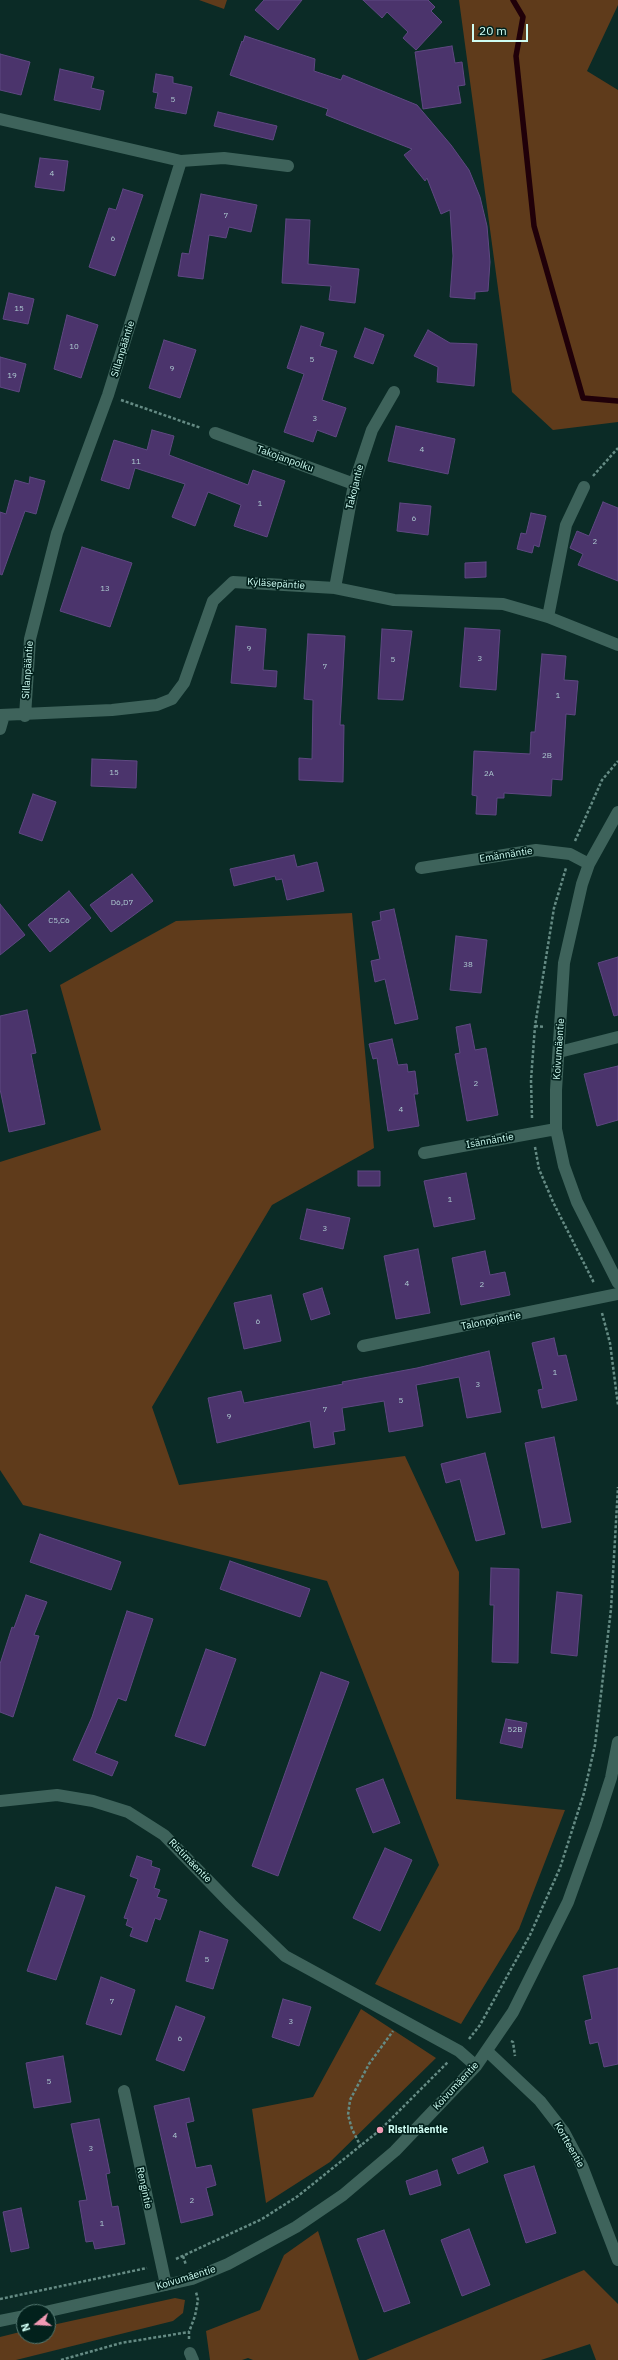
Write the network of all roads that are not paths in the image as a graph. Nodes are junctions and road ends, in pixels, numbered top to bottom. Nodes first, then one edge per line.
1 (0, 119) edge
2 (181, 162) junction
3 (288, 166) dead end
4 (394, 392) dead end
5 (215, 433) road end
6 (354, 484) junction
7 (584, 488) road end
8 (334, 588) junction
9 (548, 617) junction
10 (618, 645) edge
11 (2, 715) edge
12 (25, 716) junction
13 (0, 728) edge
14 (618, 812) edge
15 (590, 864) junction
16 (421, 868) dead end
17 (618, 1037) edge
18 (559, 1052) junction
19 (556, 1129) junction
20 (424, 1153) dead end
21 (618, 1284) edge
22 (618, 1294) edge
23 (363, 1346) dead end
24 (618, 1742) edge
25 (614, 1778) edge
26 (0, 1801) edge
27 (487, 2051) junction
28 (476, 2066) junction
29 (124, 2091) dead end
30 (618, 2260) edge
31 (166, 2285) junction
32 (56, 2310) edge
33 (16, 2318) edge
34 (0, 2321) edge

1 - 2 street
2 - 3 street
2 - 12 street, Sillanpääntie
4 - 6 street, Takojantie
5 - 6 street, Takojanpolku
6 - 8 street, Takojantie
7 - 9 street
8 - 9 street, Kyläsepäntie
8 - 12 street, Kyläsepäntie
9 - 10 street, Kyläsepäntie
11 - 12 street, Kyläsepäntie
11 - 13 street
14 - 15 street, Koivumäentie
15 - 16 street, Emännäntie
15 - 18 street, Koivumäentie
17 - 18 street
18 - 19 street, Koivumäentie
19 - 20 street, Isännäntie
19 - 21 street, Koivumäentie
22 - 23 street, Talonpojantie
24 - 25 street, Koivumäentie
25 - 27 street, Koivumäentie
26 - 28 street, Ristimäentie
27 - 28 street, Koivumäentie
27 - 30 street, Kortteentie
28 - 31 street, Koivumäentie
29 - 31 street, Rengintie
31 - 32 street, Koivumäentie
33 - 34 street

